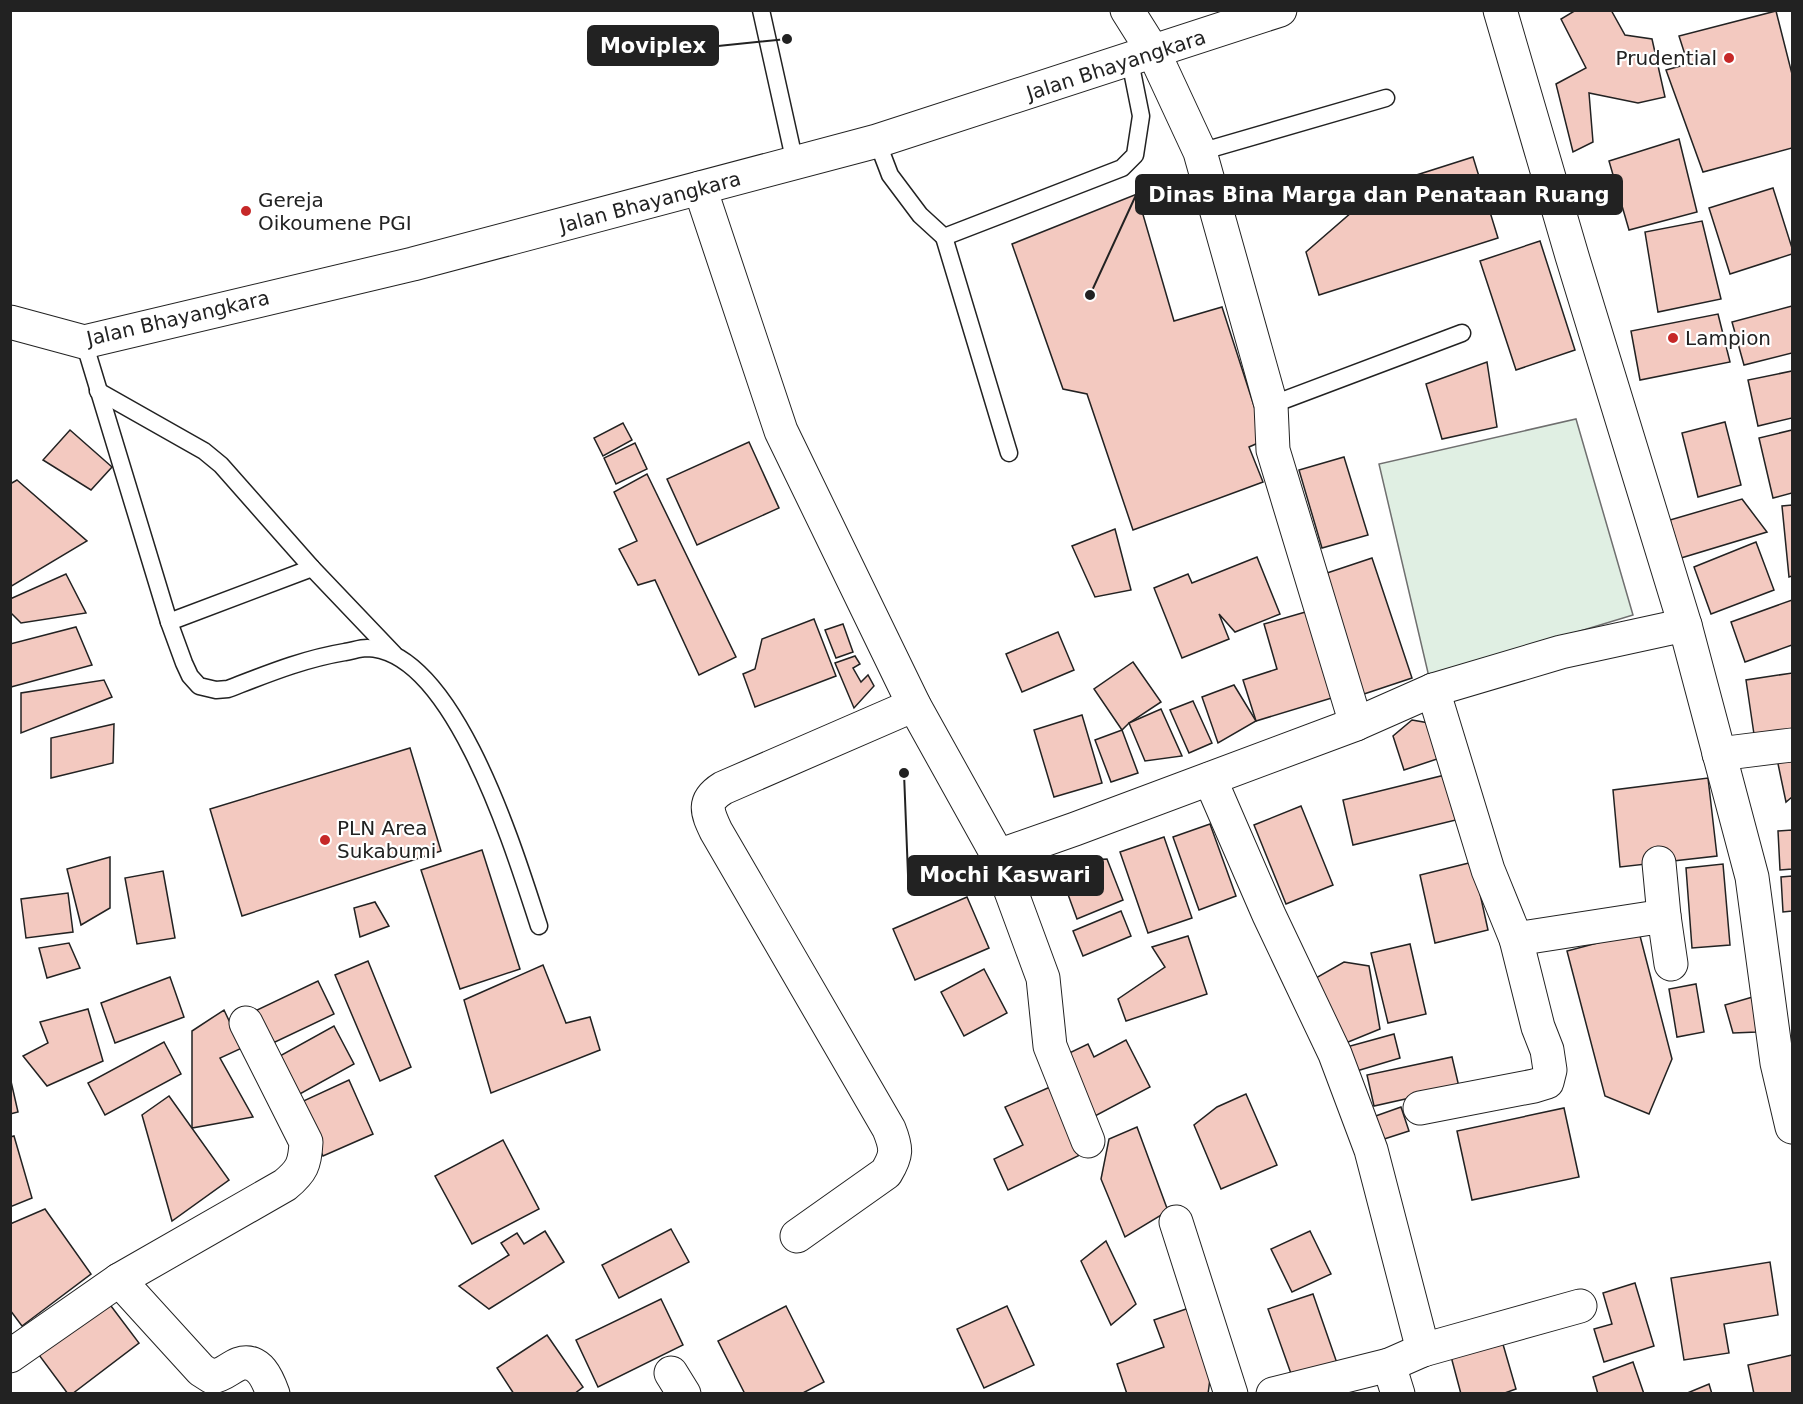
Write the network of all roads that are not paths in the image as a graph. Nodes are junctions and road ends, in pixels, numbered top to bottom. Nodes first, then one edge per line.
1 (761, 10) edge
2 (1127, 10) edge
3 (1281, 10) edge
4 (1500, 10) edge
5 (1142, 57) junction
6 (1386, 98) dead end
7 (877, 141) junction
8 (1200, 152) junction
9 (795, 163) junction
10 (700, 188) junction
11 (944, 237) junction
12 (10, 321) edge
13 (1462, 333) dead end
14 (84, 342) junction
15 (98, 391) junction
16 (1271, 405) junction
17 (1009, 453) dead end
18 (312, 568) junction
19 (169, 622) junction
20 (1685, 626) junction
21 (394, 654) junction
22 (1433, 690) junction
23 (914, 705) junction
24 (1356, 724) junction
25 (1792, 745) edge
26 (1719, 754) junction
27 (1210, 779) junction
28 (998, 856) junction
29 (1659, 863) dead end
30 (1664, 916) junction
31 (539, 926) dead end
32 (1516, 939) junction
33 (1671, 964) dead end
34 (246, 1023) dead end
35 (1420, 1108) dead end
36 (1792, 1126) edge
37 (1088, 1142) dead end
38 (1176, 1222) dead end
39 (797, 1236) dead end
40 (119, 1280) junction
41 (1580, 1305) dead end
42 (1424, 1350) junction
43 (10, 1356) edge
44 (1394, 1379) edge
45 (273, 1394) edge
46 (1231, 1394) edge
47 (1273, 1394) edge

1 - 9 lane
2 - 5 main road
3 - 5 main road, Jalan Bhayangkara
4 - 20 main road
5 - 7 main road, Jalan Bhayangkara
5 - 8 main road
5 - 11 lane
6 - 8 lane
7 - 9 main road, Jalan Bhayangkara
7 - 11 lane
8 - 16 main road
9 - 10 main road, Jalan Bhayangkara
10 - 14 main road, Jalan Bhayangkara
10 - 23 main road
11 - 17 lane
12 - 14 main road, Jalan Bhayangkara
13 - 16 lane
14 - 15 lane
15 - 18 lane
15 - 19 lane
16 - 24 main road
18 - 19 lane
18 - 21 lane
19 - 21 lane
20 - 22 main road
20 - 26 main road
21 - 31 lane
22 - 24 main road
22 - 32 main road
23 - 28 main road
23 - 39 main road
24 - 27 main road
25 - 26 main road
26 - 36 main road
27 - 28 main road
27 - 42 main road
28 - 37 main road
29 - 30 main road
30 - 32 main road
30 - 33 main road
32 - 35 main road
34 - 40 main road
38 - 46 main road
40 - 43 main road
40 - 45 main road
41 - 42 main road
42 - 44 main road
44 - 47 main road

